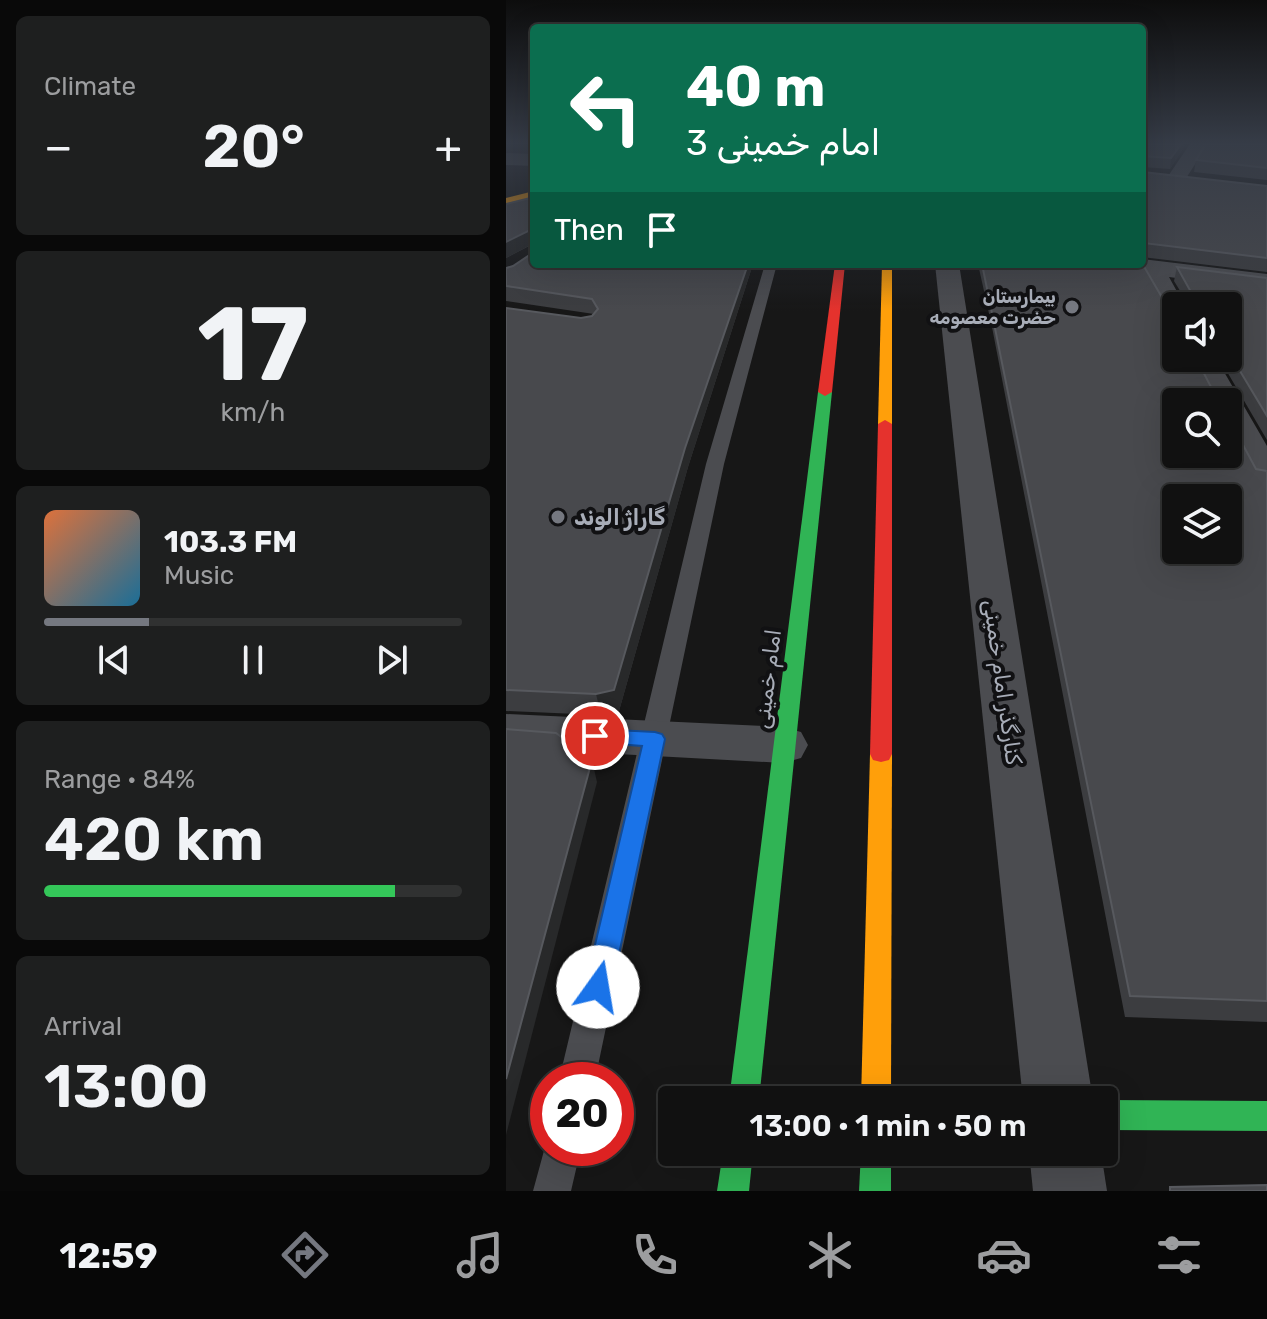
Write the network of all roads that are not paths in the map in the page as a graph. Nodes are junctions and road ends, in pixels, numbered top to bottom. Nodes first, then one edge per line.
1 (530, 202) edge
2 (506, 208) edge
3 (1146, 266) edge
4 (1151, 267) junction
5 (770, 268) edge
6 (840, 268) edge
7 (887, 268) edge
8 (948, 268) edge
9 (1267, 282) edge
10 (1165, 292) edge
11 (1242, 431) edge
12 (1267, 477) edge
13 (506, 731) edge
14 (655, 739) junction
15 (783, 745) junction
16 (581, 1062) edge
17 (746, 1086) edge
18 (876, 1086) edge
19 (1056, 1086) edge
20 (1118, 1115) edge
21 (1267, 1116) edge
22 (558, 1166) edge
23 (736, 1166) edge
24 (876, 1166) edge
25 (1067, 1166) edge
26 (552, 1191) edge
27 (733, 1191) edge
28 (875, 1191) edge
29 (1070, 1191) edge

1 - 2 main road
3 - 4 street
4 - 9 street
4 - 10 street
5 - 14 lane
6 - 15 main road, امام خمینی
7 - 18 main road
8 - 19 street, کنارگذر امام خمینی
11 - 12 street
13 - 14 street
14 - 15 street
14 - 16 lane
15 - 17 main road, امام خمینی
20 - 21 main road
22 - 26 lane
23 - 27 main road
24 - 28 main road
25 - 29 street

